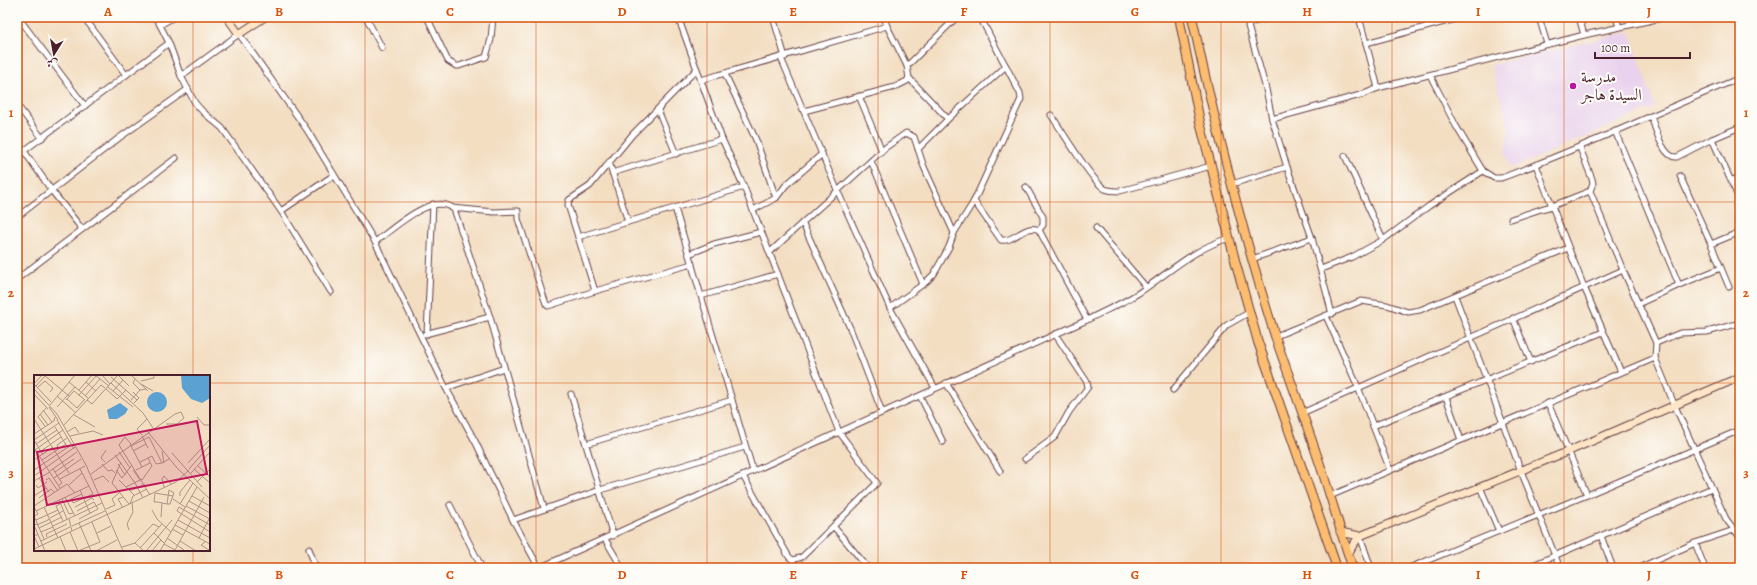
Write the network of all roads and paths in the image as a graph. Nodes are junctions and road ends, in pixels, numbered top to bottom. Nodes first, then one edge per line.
1 (18, 17) edge
2 (84, 17) edge
3 (95, 17) edge
4 (156, 17) edge
5 (174, 17) edge
6 (227, 17) edge
7 (264, 17) edge
8 (366, 17) edge
9 (427, 17) edge
10 (493, 17) edge
11 (695, 17) edge
12 (773, 17) edge
13 (884, 17) edge
14 (957, 17) edge
15 (980, 17) edge
16 (1179, 17) edge
17 (1192, 17) edge
18 (1274, 17) edge
19 (1360, 17) edge
20 (1463, 17) edge
21 (1538, 17) edge
22 (1579, 17) edge
23 (1616, 17) edge
24 (1666, 17) edge
25 (678, 19) edge
26 (88, 22) junction
27 (160, 24) junction
28 (886, 26) junction
29 (1619, 27) junction
30 (239, 34) junction
31 (1584, 35) junction
32 (169, 43) junction
33 (1366, 43) junction
34 (1547, 44) junction
35 (382, 48) dead end
36 (783, 58) junction
37 (907, 66) junction
38 (1006, 66) junction
39 (697, 69) junction
40 (724, 74) junction
41 (126, 75) junction
42 (1430, 75) junction
43 (181, 76) junction
44 (909, 78) junction
45 (1740, 78) edge
46 (701, 80) junction
47 (1378, 88) junction
48 (188, 89) junction
49 (859, 96) junction
50 (17, 105) edge
51 (85, 106) junction
52 (658, 110) junction
53 (804, 111) junction
54 (1050, 115) dead end
55 (1651, 116) junction
56 (948, 119) junction
57 (1272, 119) junction
58 (1740, 127) edge
59 (1615, 131) junction
60 (42, 138) junction
61 (722, 139) junction
62 (1712, 139) junction
63 (1580, 148) junction
64 (918, 149) junction
65 (24, 151) junction
66 (882, 151) junction
67 (676, 154) junction
68 (822, 154) junction
69 (17, 156) edge
70 (1345, 156) dead end
71 (176, 158) dead end
72 (871, 161) junction
73 (609, 162) junction
74 (1536, 165) junction
75 (1211, 166) junction
76 (1287, 167) junction
77 (1483, 171) junction
78 (612, 173) junction
79 (334, 175) junction
80 (1680, 176) dead end
81 (1740, 177) edge
82 (1732, 180) junction
83 (1232, 184) junction
84 (744, 187) junction
85 (1026, 187) dead end
86 (52, 191) junction
87 (1590, 191) junction
88 (838, 192) junction
89 (776, 198) junction
90 (974, 201) junction
91 (1740, 201) edge
92 (433, 204) junction
93 (1552, 206) junction
94 (452, 208) junction
95 (675, 208) junction
96 (753, 210) junction
97 (281, 211) junction
98 (17, 217) edge
99 (1511, 219) dead end
100 (628, 222) junction
101 (803, 224) junction
102 (1096, 228) dead end
103 (82, 229) junction
104 (1039, 230) junction
105 (761, 232) junction
106 (1740, 232) edge
107 (954, 233) junction
108 (578, 237) junction
109 (1229, 238) junction
110 (1312, 238) junction
111 (1383, 240) junction
112 (375, 242) junction
113 (1711, 244) junction
114 (1568, 248) junction
115 (770, 252) junction
116 (689, 254) junction
117 (1252, 259) junction
118 (692, 264) junction
119 (1721, 268) junction
120 (1321, 269) junction
121 (1623, 270) junction
122 (778, 274) junction
123 (17, 279) edge
124 (923, 284) junction
125 (1679, 285) junction
126 (1146, 287) junction
127 (1584, 287) junction
128 (1729, 287) dead end
129 (595, 291) junction
130 (331, 292) dead end
131 (701, 296) junction
132 (1455, 296) junction
133 (1638, 304) junction
134 (890, 308) junction
135 (1250, 312) junction
136 (1332, 314) junction
137 (1326, 316) junction
138 (490, 317) junction
139 (1513, 318) junction
140 (1087, 320) junction
141 (1740, 323) edge
142 (1603, 332) junction
143 (427, 334) junction
144 (1055, 334) junction
145 (419, 335) junction
146 (1276, 336) junction
147 (1471, 338) junction
148 (1656, 343) junction
149 (1655, 358) junction
150 (1531, 362) junction
151 (504, 368) junction
152 (1621, 372) junction
153 (1740, 377) edge
154 (1487, 380) junction
155 (946, 383) junction
156 (1358, 387) junction
157 (446, 388) junction
158 (935, 388) junction
159 (1173, 390) dead end
160 (572, 394) dead end
161 (920, 396) junction
162 (1446, 397) junction
163 (732, 400) junction
164 (1548, 403) junction
165 (1674, 404) junction
166 (882, 412) junction
167 (1302, 413) junction
168 (1503, 422) junction
169 (1373, 426) junction
170 (1740, 430) edge
171 (839, 432) junction
172 (1462, 440) junction
173 (943, 442) dead end
174 (586, 444) junction
175 (745, 447) junction
176 (1694, 449) junction
177 (1568, 451) junction
178 (1025, 459) dead end
179 (1390, 470) junction
180 (753, 471) junction
181 (1000, 471) dead end
182 (1521, 471) junction
183 (743, 476) junction
184 (1480, 487) junction
185 (1712, 488) junction
186 (600, 490) junction
187 (1587, 495) junction
188 (1330, 496) junction
189 (450, 505) dead end
190 (544, 508) junction
191 (1538, 515) junction
192 (513, 520) junction
193 (834, 527) junction
194 (1740, 528) edge
195 (1734, 530) junction
196 (1499, 531) junction
197 (1340, 532) junction
198 (613, 536) junction
199 (1360, 536) junction
200 (1600, 536) junction
201 (1740, 537) edge
202 (605, 539) junction
203 (1695, 543) junction
204 (309, 549) dead end
205 (1348, 554) junction
206 (1555, 556) junction
207 (1415, 567) edge
208 (316, 568) edge
209 (482, 568) edge
210 (539, 568) edge
211 (622, 568) edge
212 (868, 568) edge
213 (1337, 568) edge
214 (1353, 568) edge
215 (1371, 568) edge
216 (1408, 568) edge
217 (1526, 568) edge
218 (1560, 568) edge
219 (1613, 568) edge
220 (1639, 568) edge
221 (1705, 568) edge

1 - 51 street
2 - 26 street
3 - 26 street
4 - 27 street
5 - 27 street
6 - 30 street
7 - 30 street
8 - 35 street
9 - 10 street
11 - 25 street
12 - 36 street
13 - 28 street
14 - 37 street
15 - 38 street
16 - 75 main road
17 - 83 main road
18 - 57 street
19 - 33 street
20 - 33 street
21 - 34 street
22 - 31 street
23 - 29 street
24 - 29 street
25 - 39 street
26 - 41 street
27 - 32 street
28 - 36 street
28 - 37 street
29 - 31 street
30 - 43 street
30 - 79 street
31 - 34 street
32 - 41 street
32 - 43 street
33 - 47 street
34 - 42 street
36 - 40 street
36 - 53 street
37 - 44 street
38 - 56 street
38 - 90 street
39 - 46 street
39 - 52 street
40 - 46 street
40 - 89 street
41 - 51 street
42 - 47 street
42 - 77 street
43 - 48 street
44 - 49 street
44 - 56 street
45 - 55 street
46 - 61 street
47 - 57 street
48 - 86 street
48 - 97 street
49 - 53 street
49 - 66 street
50 - 60 street
51 - 60 street
52 - 67 street
52 - 73 street
53 - 68 street
54 - 75 street
55 - 59 street
55 - 62 street
56 - 64 street
57 - 76 street
58 - 62 street
59 - 63 street
59 - 125 street
60 - 65 street
61 - 67 street
61 - 84 street
62 - 82 street
63 - 74 street
63 - 87 street
64 - 66 street
64 - 107 street
65 - 69 street
65 - 86 street
66 - 72 street
67 - 78 street
68 - 88 street
68 - 89 street
70 - 111 street
71 - 103 street
72 - 88 street
72 - 124 street
73 - 78 street
73 - 108 street
74 - 77 street
74 - 93 street
75 - 109 main road
76 - 83 street
76 - 110 street
77 - 111 street
78 - 100 street
79 - 97 street
79 - 112 street
80 - 113 street
81 - 82 street
82 - 91 street
83 - 117 main road
84 - 95 street
84 - 96 street
85 - 104 street
86 - 98 street
86 - 103 street
87 - 93 street
87 - 121 street
88 - 101 street
88 - 134 street
89 - 96 street
90 - 104 street
90 - 107 street
92 - 94 street
92 - 112 street
92 - 143 street
93 - 99 street
93 - 114 street
94 - 129 street
94 - 138 street
95 - 100 street
95 - 116 street
96 - 105 street
97 - 130 street
100 - 108 street
101 - 115 street
101 - 166 street
102 - 126 street
103 - 123 street
104 - 140 street
105 - 115 street
105 - 116 street
106 - 113 street
107 - 124 street
108 - 129 street
109 - 126 street
109 - 135 main road
110 - 117 street
110 - 120 street
111 - 120 street
112 - 145 street
113 - 119 street
114 - 127 street
114 - 132 street
115 - 122 street
116 - 118 street
117 - 146 main road
118 - 129 street
118 - 131 street
119 - 125 street
119 - 128 street
120 - 136 street
121 - 127 street
121 - 133 street
122 - 131 street
122 - 171 street
124 - 134 street
125 - 133 street
126 - 140 street
127 - 139 street
127 - 142 street
131 - 163 street
132 - 136 street
132 - 147 street
133 - 148 street
134 - 158 street
135 - 159 street
135 - 213 main road
136 - 137 street
137 - 146 street
137 - 156 street
138 - 143 street
138 - 151 street
139 - 147 street
139 - 150 street
140 - 144 street
141 - 148 street
142 - 150 street
142 - 152 street
143 - 145 street
144 - 155 street
144 - 178 street
145 - 157 street
146 - 167 main road
147 - 154 street
147 - 156 street
148 - 149 street
149 - 152 street
149 - 165 street
150 - 154 street
151 - 157 street
151 - 190 street
152 - 164 street
153 - 165 street
154 - 162 street
154 - 168 street
155 - 158 street
155 - 181 street
156 - 167 street
156 - 169 street
157 - 192 street
158 - 161 street
160 - 174 street
161 - 166 street
161 - 173 street
162 - 169 street
162 - 172 street
163 - 174 street
163 - 175 street
164 - 168 street
164 - 177 street
165 - 176 street
165 - 177 street
166 - 171 street
167 - 188 main road
168 - 172 street
168 - 182 street
169 - 179 street
170 - 176 street
171 - 180 street
171 - 193 street
172 - 179 street
174 - 186 street
175 - 180 street
175 - 186 street
176 - 185 street
176 - 187 street
177 - 182 street
177 - 187 street
179 - 188 street
180 - 183 street
182 - 184 street
182 - 191 street
183 - 193 street
183 - 198 street
184 - 196 street
184 - 199 street
185 - 195 street
185 - 200 street
186 - 190 street
186 - 198 street
187 - 191 street
188 - 197 main road
189 - 209 street
190 - 192 street
191 - 196 street
191 - 206 street
192 - 210 street
193 - 212 street
194 - 195 street
195 - 201 street
195 - 203 street
196 - 207 street
197 - 199 street
197 - 205 main road
198 - 202 street
199 - 205 street
199 - 215 street
200 - 206 street
200 - 219 street
202 - 210 street
202 - 211 street
203 - 220 street
203 - 221 street
204 - 208 street
205 - 214 main road
206 - 217 street
206 - 218 street
207 - 216 street

